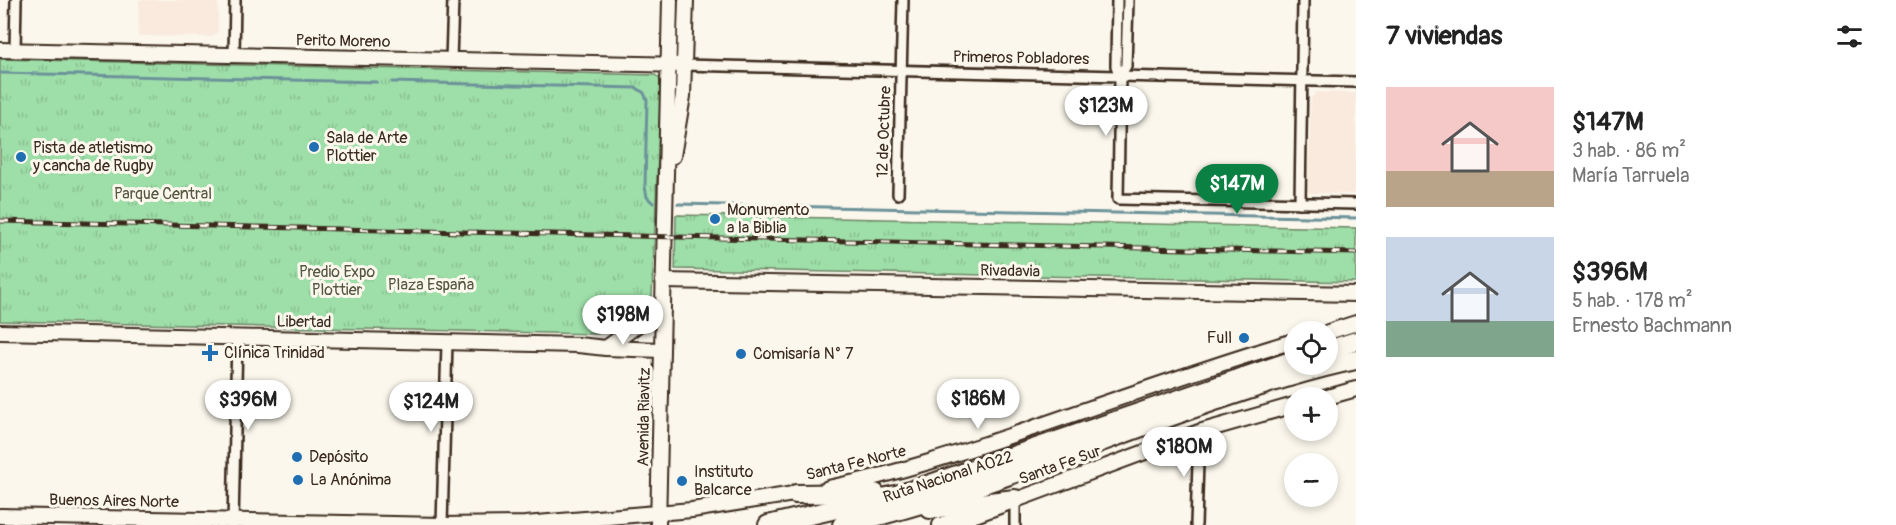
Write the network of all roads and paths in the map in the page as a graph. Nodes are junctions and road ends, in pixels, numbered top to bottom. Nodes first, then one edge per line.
1 (16, 0) edge
2 (235, 0) edge
3 (453, 0) edge
4 (670, 0) edge
5 (686, 0) edge
6 (903, 0) edge
7 (1117, 0) edge
8 (1128, 0) edge
9 (1303, 0) edge
10 (0, 50) edge
11 (15, 50) junction
12 (234, 55) junction
13 (451, 60) junction
14 (669, 65) junction
15 (684, 65) junction
16 (901, 71) junction
17 (1120, 76) junction
18 (1301, 81) junction
19 (1356, 82) edge
20 (898, 194) dead end
21 (664, 202) junction
22 (1300, 203) junction
23 (1356, 204) edge
24 (663, 281) junction
25 (1356, 294) edge
26 (662, 307) junction
27 (1356, 323) edge
28 (635, 326) junction
29 (1338, 329) edge
30 (0, 332) edge
31 (237, 337) junction
32 (1356, 341) edge
33 (447, 342) junction
34 (1284, 344) edge
35 (1338, 347) edge
36 (606, 348) junction
37 (656, 350) junction
38 (1356, 360) edge
39 (1284, 363) edge
40 (1356, 389) edge
41 (1338, 394) edge
42 (1284, 408) edge
43 (1199, 432) junction
44 (904, 493) junction
45 (796, 494) junction
46 (1016, 499) junction
47 (886, 514) junction
48 (0, 516) edge
49 (659, 519) edge
50 (233, 523) edge
51 (442, 525) edge
52 (768, 525) edge
53 (842, 525) edge
54 (940, 525) edge
55 (1015, 525) edge
56 (1196, 525) edge

1 - 11 street
2 - 12 street
3 - 13 street
4 - 14 main road, Avenida Riavitz
5 - 15 main road, Avenida Riavitz
6 - 16 street, 12 de Octubre
7 - 17 street
8 - 17 street
9 - 18 street
10 - 11 main road, Perito Moreno
11 - 12 main road, Perito Moreno
12 - 13 main road, Perito Moreno
13 - 14 main road, Perito Moreno
14 - 15 main road, Perito Moreno
14 - 21 main road, Avenida Riavitz
15 - 16 street, Primeros Pobladores
15 - 21 main road, Avenida Riavitz
16 - 17 street, Primeros Pobladores
16 - 20 street, 12 de Octubre
17 - 18 street, Primeros Pobladores
17 - 22 street
18 - 19 street, Primeros Pobladores
18 - 22 street
21 - 24 main road, Avenida Riavitz
22 - 23 street
24 - 25 main road, Rivadavia
24 - 26 main road, Avenida Riavitz
26 - 28 main road
26 - 37 main road, Avenida Riavitz
27 - 29 main road
28 - 36 main road
28 - 37 main road
30 - 31 main road, Libertad
31 - 33 main road, Libertad
31 - 50 street
32 - 35 highway
33 - 36 main road, Libertad
33 - 51 street
34 - 45 main road, Santa Fe Norte
36 - 37 main road, Libertad
37 - 49 main road, Avenida Riavitz
38 - 47 highway, Ruta Nacional A022
39 - 44 highway, Ruta Nacional A022
40 - 41 main road
42 - 43 main road, Santa Fe Sur
43 - 46 main road, Santa Fe Sur
43 - 56 street
44 - 45 highway
44 - 52 highway, Ruta Nacional A022
45 - 49 main road, Santa Fe Norte
46 - 47 highway
46 - 54 main road, Santa Fe Sur
46 - 55 street
47 - 53 highway, Ruta Nacional A022
48 - 50 main road, Buenos Aires Norte
49 - 51 main road, Buenos Aires Norte
50 - 51 main road, Buenos Aires Norte

